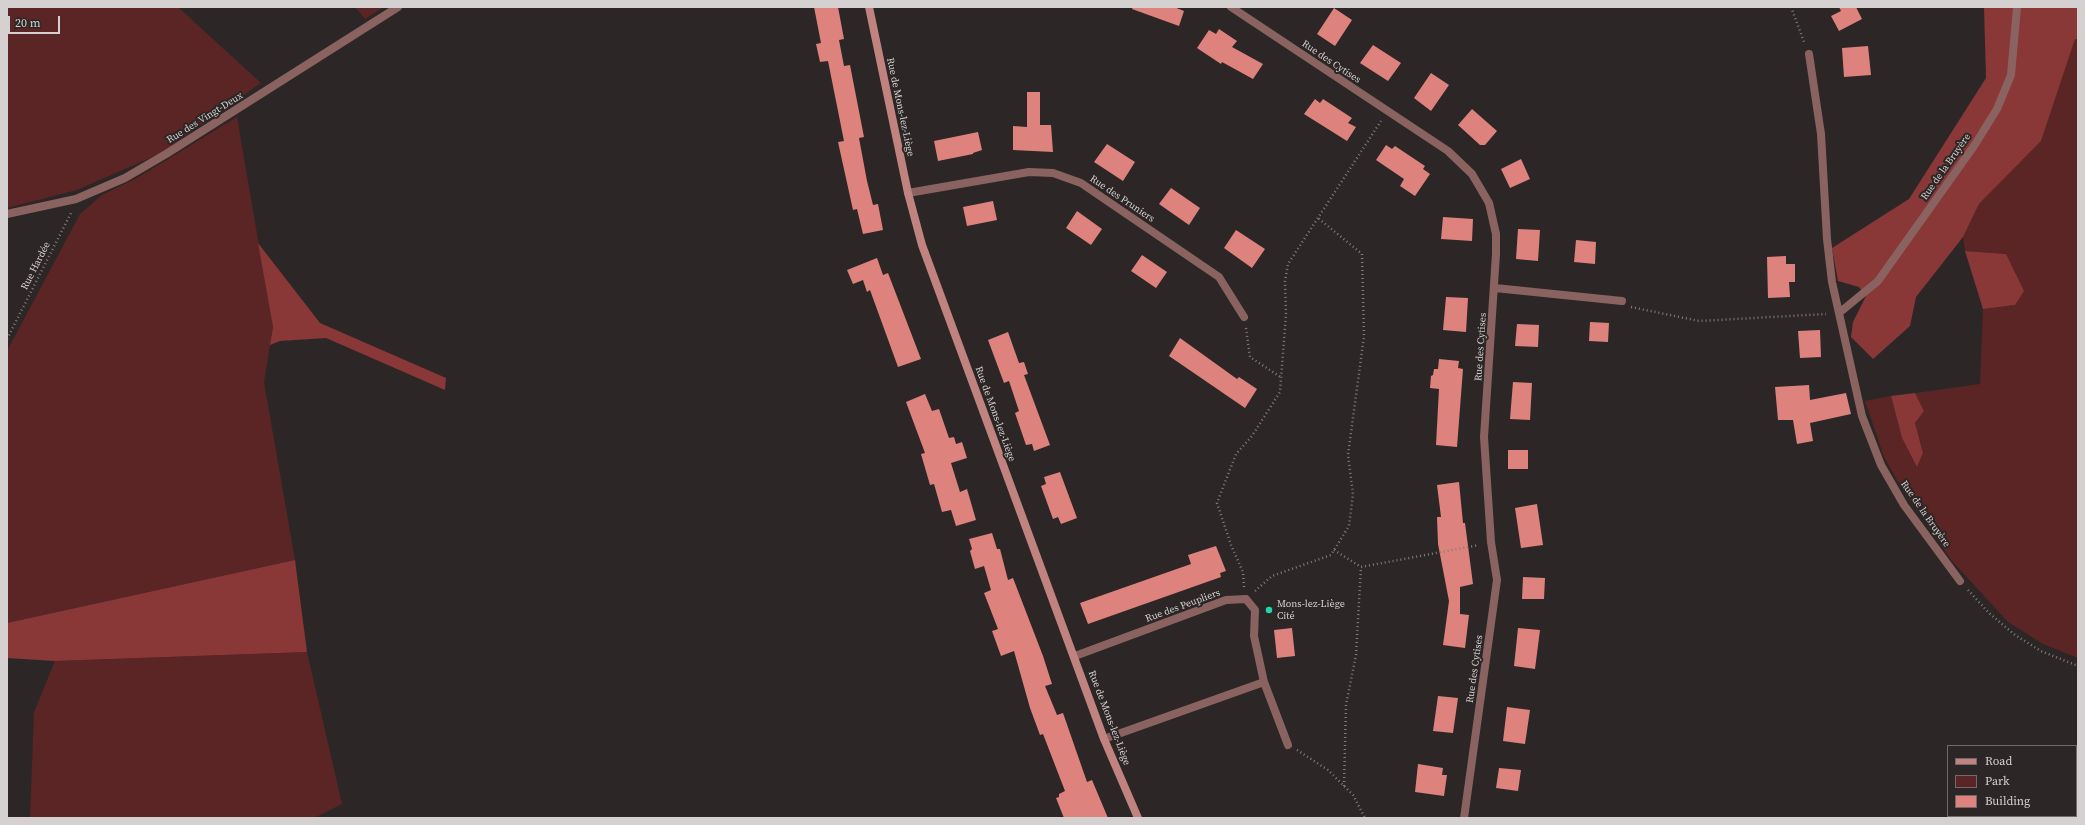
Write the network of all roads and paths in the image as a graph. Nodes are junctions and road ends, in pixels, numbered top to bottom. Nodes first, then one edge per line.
1 (398, 7) edge
2 (869, 7) edge
3 (1231, 7) edge
4 (1791, 7) edge
5 (2018, 7) edge
6 (1809, 54) joint
7 (1387, 111) junction
8 (908, 194) junction
9 (76, 199) junction
10 (7, 214) edge
11 (1318, 218) junction
12 (1495, 288) junction
13 (1622, 301) joint
14 (1839, 313) junction
15 (1244, 317) joint
16 (7, 339) edge
17 (1282, 378) junction
18 (1491, 542) junction
19 (1334, 550) junction
20 (1361, 567) junction
21 (1960, 581) joint
22 (1246, 599) junction
23 (1075, 656) junction
24 (2078, 666) edge
25 (1264, 682) junction
26 (1104, 739) junction
27 (1288, 744) joint
28 (1344, 786) junction
29 (1138, 818) edge
30 (1365, 818) edge
31 (1464, 818) edge

1 - 9 street, Rue des Vingt-Deux
2 - 8 street, Rue de Mons-lez-Liège
3 - 7 street, Rue des Cytises
4 - 6 path
5 - 14 street, Rue de la Bruyère
6 - 14 street, Rue de la Bruyère
7 - 11 path
7 - 12 street, Rue des Cytises
8 - 15 street, Rue des Pruniers
8 - 23 street, Rue de Mons-lez-Liège
9 - 10 street, Rue des Vingt-Deux
9 - 16 path, Rue Hardée
11 - 17 path
11 - 19 path
12 - 13 street
12 - 18 street, Rue des Cytises
13 - 14 path
14 - 21 street, Rue de la Bruyère
15 - 17 path
17 - 22 path
18 - 20 path
18 - 31 street, Rue des Cytises
19 - 20 path
19 - 22 path
20 - 28 path
21 - 24 path
22 - 23 street, Rue des Peupliers
22 - 25 street
23 - 26 street, Rue de Mons-lez-Liège
25 - 26 street
25 - 27 street
26 - 29 street, Rue de Mons-lez-Liège
27 - 28 path
28 - 30 path

